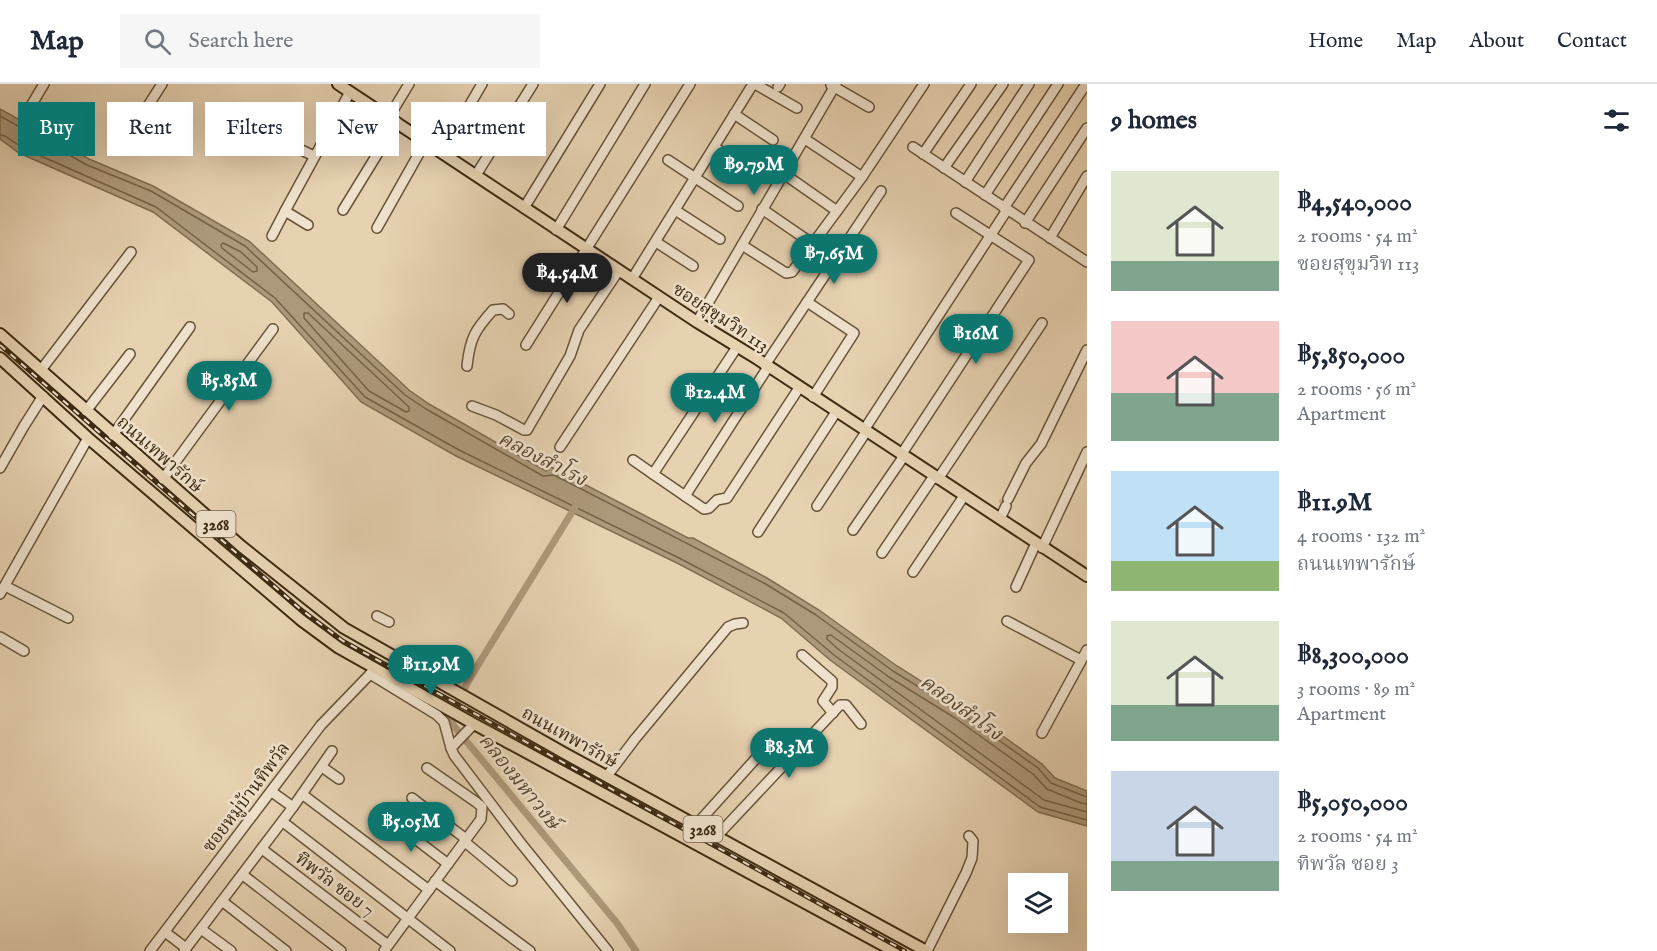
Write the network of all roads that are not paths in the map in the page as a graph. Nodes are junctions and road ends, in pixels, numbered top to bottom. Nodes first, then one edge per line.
1 (44, 84) edge
2 (162, 84) edge
3 (338, 84) edge
4 (409, 84) edge
5 (482, 84) edge
6 (533, 84) edge
7 (600, 84) edge
8 (645, 84) edge
9 (690, 84) edge
10 (754, 84) edge
11 (924, 84) edge
12 (971, 84) edge
13 (1003, 84) edge
14 (1029, 84) edge
15 (1058, 84) edge
16 (1086, 84) edge
17 (833, 85) edge
18 (350, 92) junction
19 (33, 102) edge
20 (150, 102) edge
21 (365, 102) edge
22 (471, 102) edge
23 (399, 106) edge
24 (868, 107) dead end
25 (797, 108) dead end
26 (734, 114) junction
27 (1087, 128) edge
28 (805, 139) junction
29 (773, 140) dead end
30 (714, 147) junction
31 (913, 147) dead end
32 (304, 151) edge
33 (923, 154) junction
34 (314, 156) junction
35 (373, 156) edge
36 (418, 156) edge
37 (448, 156) edge
38 (668, 160) dead end
39 (944, 168) junction
40 (784, 174) junction
41 (476, 175) junction
42 (759, 175) dead end
43 (1087, 176) edge
44 (862, 177) junction
45 (694, 179) junction
46 (965, 182) junction
47 (881, 191) dead end
48 (985, 195) junction
49 (738, 206) dead end
50 (524, 208) junction
51 (762, 209) junction
52 (1006, 209) junction
53 (343, 210) dead end
54 (675, 210) junction
55 (285, 211) junction
56 (837, 212) junction
57 (956, 213) dead end
58 (1026, 223) junction
59 (308, 225) dead end
60 (377, 228) dead end
61 (556, 230) junction
62 (272, 236) dead end
63 (991, 236) junction
64 (1050, 238) junction
65 (720, 239) dead end
66 (656, 242) junction
67 (813, 244) junction
68 (742, 245) junction
69 (586, 248) junction
70 (131, 252) dead end
71 (1087, 262) edge
72 (693, 266) dead end
73 (619, 270) junction
74 (632, 279) junction
75 (659, 297) junction
76 (807, 302) junction
77 (509, 314) dead end
78 (697, 322) junction
79 (1042, 323) dead end
80 (190, 327) dead end
81 (273, 329) dead end
82 (2, 339) edge
83 (526, 345) dead end
84 (737, 347) junction
85 (1087, 350) edge
86 (130, 354) dead end
87 (0, 358) edge
88 (467, 366) dead end
89 (767, 366) junction
90 (41, 370) junction
91 (799, 388) junction
92 (43, 396) junction
93 (813, 397) junction
94 (472, 406) dead end
95 (86, 411) junction
96 (836, 412) junction
97 (865, 431) junction
98 (113, 435) junction
99 (88, 438) junction
100 (560, 447) dead end
101 (1087, 452) edge
102 (903, 456) junction
103 (633, 460) dead end
104 (0, 468) edge
105 (653, 474) junction
106 (936, 478) junction
107 (163, 479) junction
108 (685, 496) junction
109 (964, 496) junction
110 (817, 506) dead end
111 (998, 518) junction
112 (853, 531) dead end
113 (758, 532) dead end
114 (1039, 546) junction
115 (882, 553) dead end
116 (913, 572) dead end
117 (1087, 576) edge
118 (1016, 587) dead end
119 (2, 590) edge
120 (377, 616) dead end
121 (68, 618) dead end
122 (1007, 621) dead end
123 (389, 622) dead end
124 (743, 623) dead end
125 (0, 637) edge
126 (1087, 650) edge
127 (24, 651) dead end
128 (802, 656) dead end
129 (1081, 660) junction
130 (372, 671) junction
131 (833, 713) junction
132 (861, 724) dead end
133 (471, 726) junction
134 (1042, 733) dead end
135 (769, 744) dead end
136 (451, 748) junction
137 (332, 751) dead end
138 (322, 767) junction
139 (428, 768) dead end
140 (607, 776) junction
141 (339, 779) dead end
142 (272, 792) junction
143 (302, 794) junction
144 (412, 798) dead end
145 (293, 807) junction
146 (392, 821) dead end
147 (283, 822) junction
148 (696, 825) junction
149 (717, 836) junction
150 (969, 836) dead end
151 (465, 840) junction
152 (262, 849) junction
153 (448, 864) junction
154 (243, 874) junction
155 (435, 881) junction
156 (512, 881) dead end
157 (807, 885) junction
158 (429, 890) junction
159 (799, 899) junction
160 (222, 901) junction
161 (408, 918) junction
162 (201, 929) junction
163 (165, 932) junction
164 (386, 948) edge
165 (185, 950) edge
166 (150, 951) edge
167 (231, 951) edge
168 (286, 951) edge
169 (341, 951) edge
170 (450, 951) edge
171 (530, 951) edge
172 (608, 951) edge
173 (894, 951) edge
174 (926, 951) edge

1 - 19 street
2 - 20 street
3 - 18 main road, ซอยสุขุมวิท 113
4 - 23 street
5 - 22 street
6 - 41 street
7 - 50 street
8 - 61 street
9 - 69 street
10 - 25 street
10 - 26 street
11 - 44 street
12 - 33 street
13 - 39 street
14 - 46 street
15 - 48 street
16 - 52 street
17 - 24 street
17 - 28 street
18 - 21 main road, ซอยสุขุมวิท 113
18 - 34 street
26 - 29 street
26 - 30 street
27 - 58 street
28 - 40 street
28 - 44 street
30 - 42 street
30 - 45 street
31 - 33 street
32 - 34 street
33 - 39 street
34 - 55 street
35 - 53 street
36 - 60 street
37 - 41 main road, ซอยสุขุมวิท 113
38 - 45 street
39 - 46 street
40 - 51 street
40 - 56 street
41 - 50 main road, ซอยสุขุมวิท 113
43 - 64 street
44 - 56 street
45 - 49 street
45 - 54 street
46 - 48 street
47 - 76 street
48 - 52 street
50 - 61 main road, ซอยสุขุมวิท 113
51 - 67 street
51 - 68 street
52 - 58 street
52 - 63 street
54 - 65 street
54 - 66 street
55 - 59 street
55 - 62 street
56 - 67 street
57 - 63 street
58 - 64 street
61 - 69 main road, ซอยสุขุมวิท 113
63 - 97 street
63 - 102 street
64 - 71 street
66 - 72 street
66 - 74 street
67 - 68 street
68 - 78 street
69 - 73 main road, ซอยสุขุมวิท 113
69 - 83 street
70 - 90 street
73 - 74 main road, ซอยสุขุมวิท 113
73 - 94 street
74 - 75 main road, ซอยสุขุมวิท 113
75 - 78 main road, ซอยสุขุมวิท 113
75 - 100 street
76 - 89 street
76 - 93 street
77 - 88 street
78 - 84 main road, ซอยสุขุมวิท 113
79 - 106 street
80 - 98 street
81 - 107 street
82 - 90 main road, ถนนเทพารักษ์ / 3268
84 - 89 main road, ซอยสุขุมวิท 113
84 - 105 street
85 - 111 street
86 - 95 street
87 - 92 main road, ถนนเทพารักษ์ / 3268
89 - 91 main road, ซอยสุขุมวิท 113
89 - 108 street
90 - 95 main road, ถนนเทพารักษ์ / 3268
91 - 93 main road, ซอยสุขุมวิท 113
91 - 108 street
92 - 99 main road, ถนนเทพารักษ์ / 3268
92 - 104 street
93 - 96 main road, ซอยสุขุมวิท 113
95 - 98 main road, ถนนเทพารักษ์ / 3268
96 - 97 main road, ซอยสุขุมวิท 113
96 - 113 street
97 - 102 main road, ซอยสุขุมวิท 113
97 - 110 street
98 - 107 main road, ถนนเทพารักษ์ / 3268
99 - 119 street
99 - 130 main road, ถนนเทพารักษ์ / 3268
101 - 114 street
102 - 106 main road, ซอยสุขุมวิท 113
102 - 112 street
103 - 105 street
105 - 108 street
106 - 109 main road, ซอยสุขุมวิท 113
106 - 115 street
107 - 140 main road, ถนนเทพารักษ์ / 3268
109 - 111 main road, ซอยสุขุมวิท 113
109 - 116 street
111 - 114 main road, ซอยสุขุมวิท 113
114 - 117 main road, ซอยสุขุมวิท 113
114 - 118 street
119 - 121 street
120 - 123 street
122 - 129 street
124 - 140 street
125 - 127 street
126 - 129 street
128 - 131 street
129 - 134 street
130 - 133 main road, ถนนเทพารักษ์ / 3268
130 - 136 street
130 - 142 street, ซอยหมู่บ้านทิพวัล
131 - 132 street
131 - 149 street
133 - 136 street
133 - 159 main road, ถนนเทพารักษ์ / 3268
135 - 148 street
136 - 172 street
137 - 138 street
138 - 141 street
138 - 143 street
139 - 151 street
140 - 148 main road, ถนนเทพารักษ์ / 3268
142 - 145 street
142 - 163 street, ซอยหมู่บ้านทิพวัล
143 - 145 street
143 - 158 street
144 - 151 street
145 - 147 street
146 - 153 street
147 - 152 street
147 - 161 street
148 - 149 main road, ถนนเทพารักษ์ / 3268
149 - 157 main road, ถนนเทพารักษ์ / 3268
150 - 174 street
151 - 153 street
151 - 156 street
152 - 154 street
152 - 164 street, ทิพวัล ซอย 7
153 - 155 street
154 - 160 street
154 - 169 street
155 - 158 street
155 - 171 street
157 - 159 main road
157 - 174 main road, ถนนเทพารักษ์ / 3268
158 - 161 street
159 - 173 main road, ถนนเทพารักษ์ / 3268
160 - 162 street
160 - 168 street
161 - 164 street
161 - 170 street
162 - 165 street
162 - 167 street
163 - 165 street
163 - 166 street, ซอยหมู่บ้านทิพวัล

